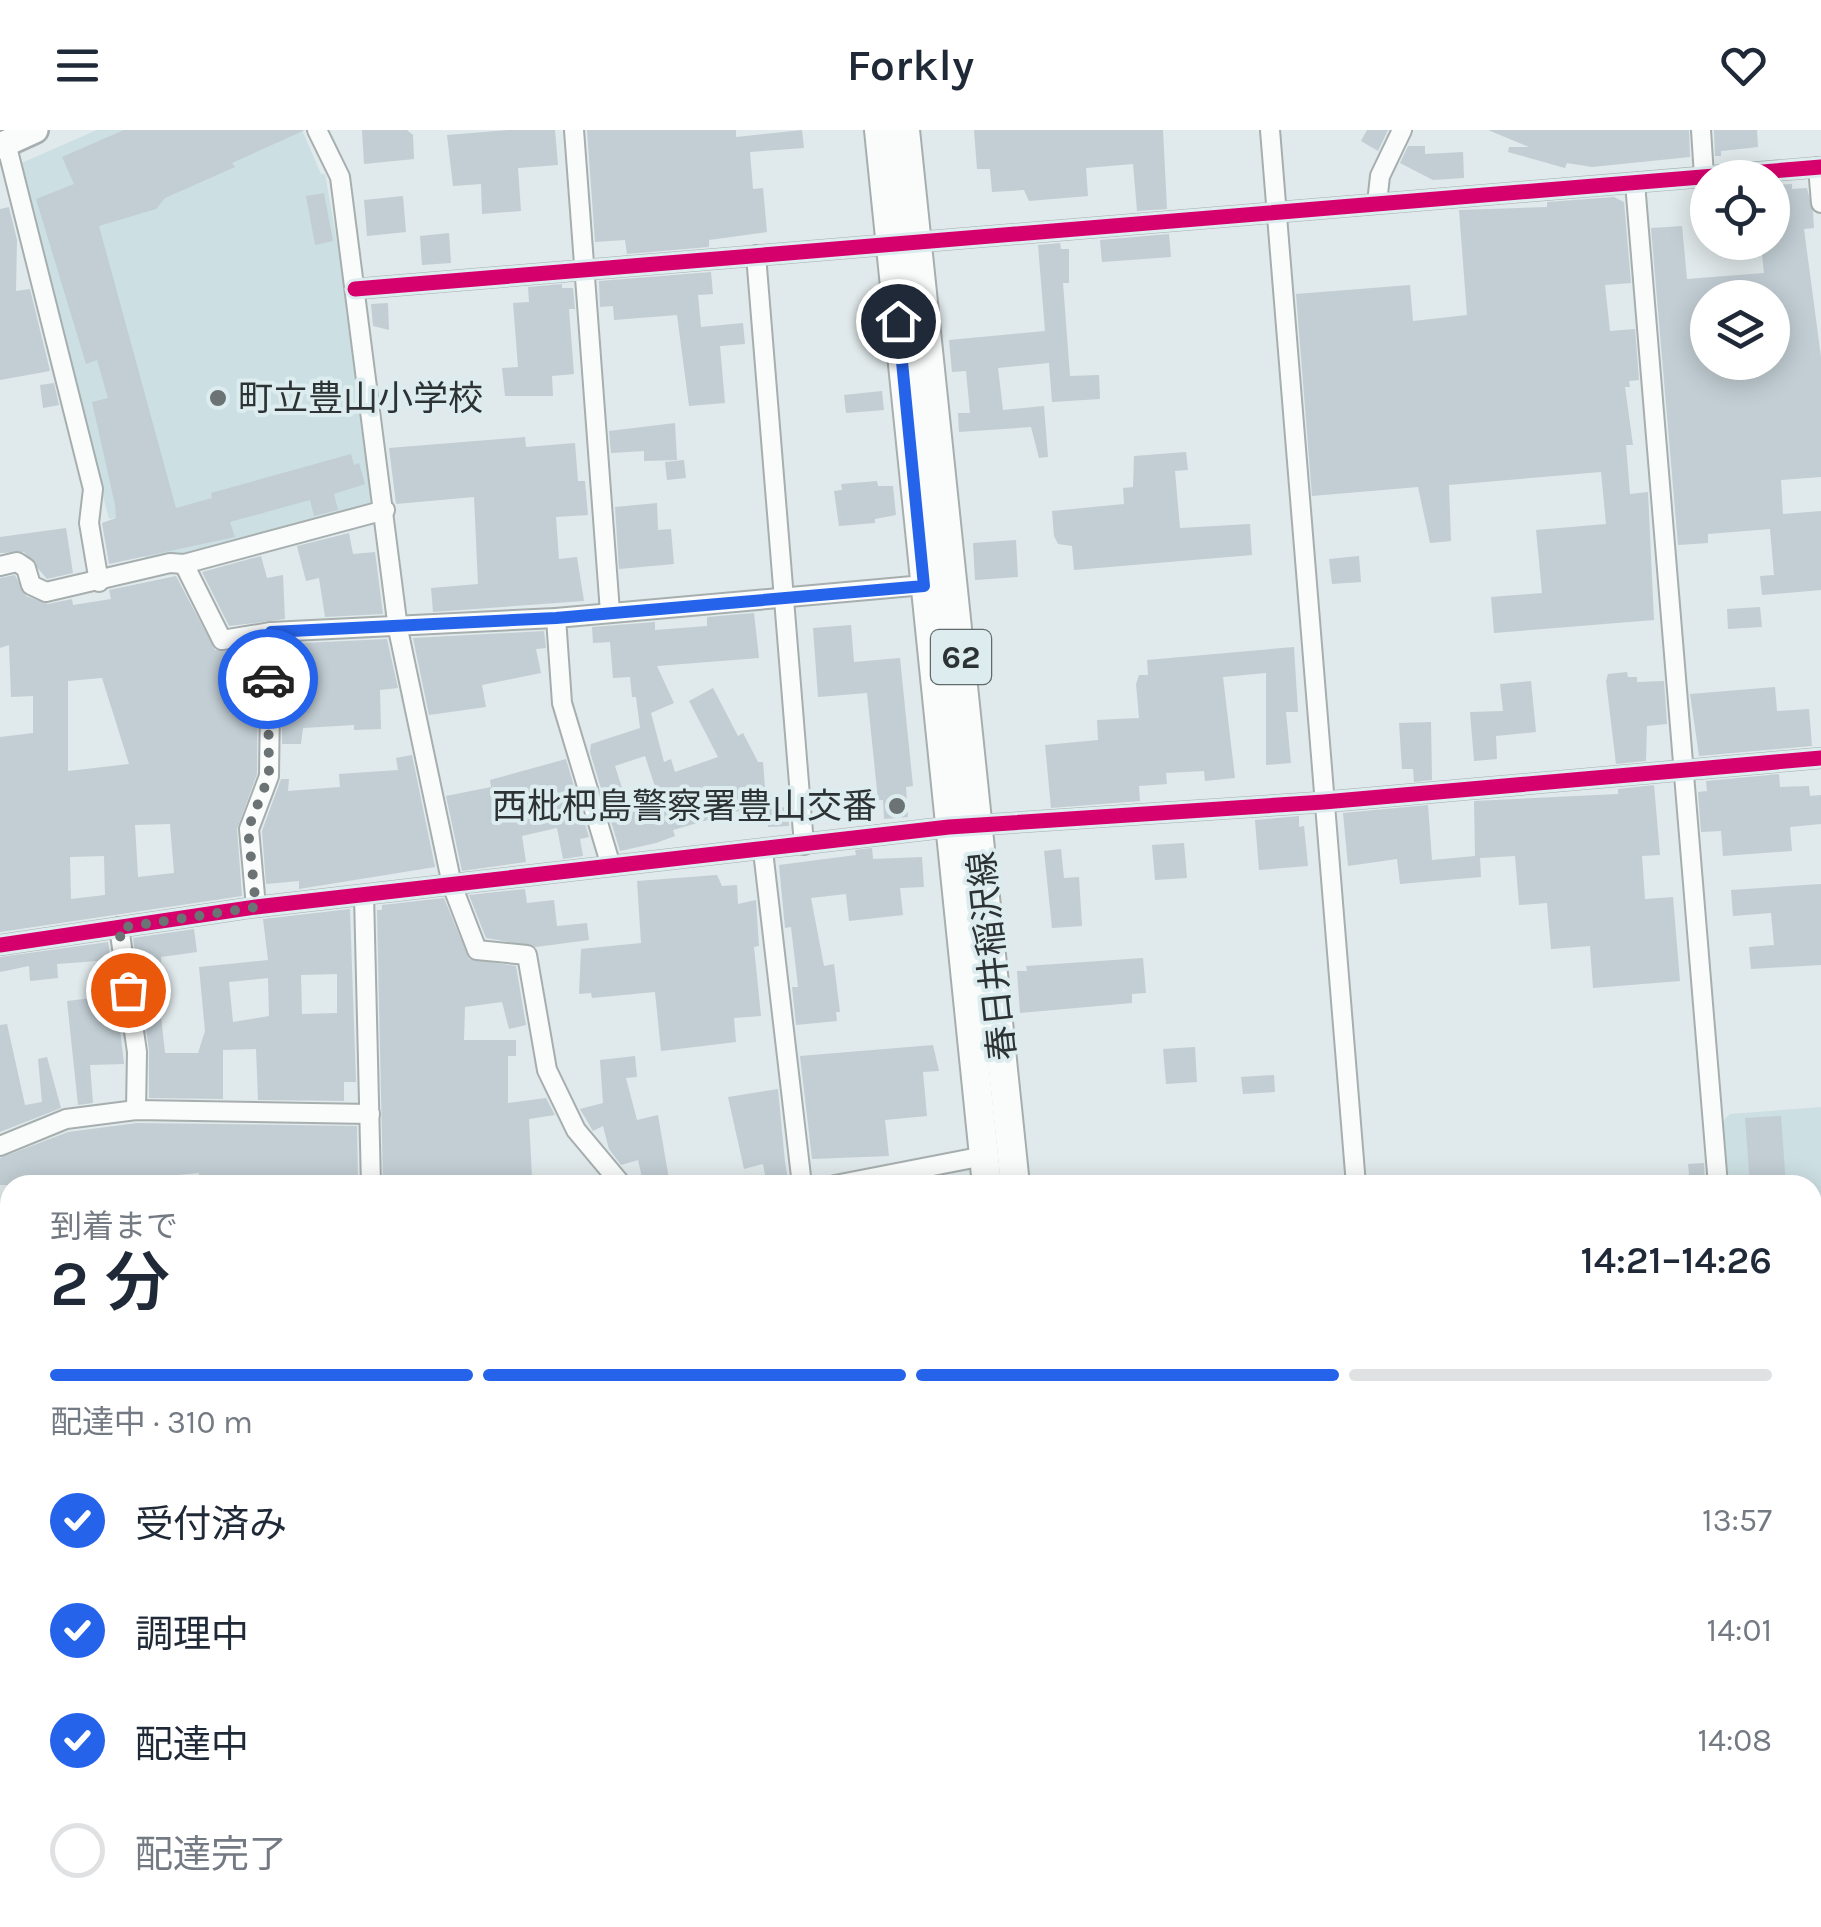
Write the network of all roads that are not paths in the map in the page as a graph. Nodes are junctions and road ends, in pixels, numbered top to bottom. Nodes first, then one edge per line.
1 (35, 130) edge
2 (317, 130) edge
3 (574, 130) edge
4 (879, 130) edge
5 (905, 130) edge
6 (1270, 130) edge
7 (1402, 130) edge
8 (1700, 130) edge
9 (3, 144) edge
10 (1703, 160) edge
11 (1820, 167) edge
12 (1790, 169) edge
13 (1690, 178) edge
14 (1634, 184) junction
15 (1378, 203) junction
16 (1821, 204) edge
17 (1278, 213) junction
18 (904, 244) junction
19 (756, 255) junction
20 (584, 268) junction
21 (355, 288) junction
22 (385, 510) junction
23 (184, 564) junction
24 (0, 566) edge
25 (99, 582) junction
26 (924, 586) junction
27 (786, 598) junction
28 (610, 612) junction
29 (556, 618) junction
30 (398, 629) junction
31 (271, 632) junction
32 (1821, 758) edge
33 (1683, 770) junction
34 (1324, 802) junction
35 (949, 828) junction
36 (979, 828) junction
37 (804, 845) junction
38 (763, 851) junction
39 (611, 866) junction
40 (452, 885) junction
41 (364, 895) junction
42 (256, 907) junction
43 (119, 928) junction
44 (0, 945) edge
45 (136, 1110) junction
46 (370, 1114) junction
47 (0, 1146) edge
48 (984, 1156) junction
49 (371, 1175) edge
50 (614, 1175) edge
51 (801, 1175) edge
52 (886, 1175) edge
53 (986, 1175) edge
54 (1014, 1175) edge
55 (1355, 1175) edge
56 (1717, 1175) edge

1 - 9 main road
2 - 21 street
3 - 20 street
4 - 18 main road, 春日井稲沢線 / 62
5 - 18 main road, 春日井稲沢線 / 62
6 - 17 street
7 - 15 street
8 - 10 street
9 - 25 street
11 - 12 street
11 - 16 street
13 - 14 street
14 - 15 street
14 - 33 street
15 - 17 street
17 - 18 street
17 - 34 street
18 - 19 street
18 - 26 main road, 春日井稲沢線 / 62
18 - 36 main road, 春日井稲沢線 / 62
19 - 20 street
19 - 27 street
20 - 21 street
20 - 28 street
21 - 22 street
22 - 23 street
22 - 30 street
23 - 25 street
23 - 31 street
24 - 25 street
26 - 27 street
26 - 35 main road, 春日井稲沢線 / 62
27 - 28 street
27 - 37 street
28 - 29 street
29 - 30 street
29 - 39 street
30 - 31 street
30 - 40 street
31 - 42 street
32 - 33 street
33 - 34 street
33 - 56 street
34 - 36 street
34 - 55 street
35 - 36 street
35 - 37 street
35 - 48 main road, 春日井稲沢線 / 62
36 - 54 main road, 春日井稲沢線 / 62
37 - 38 street
38 - 39 street
38 - 51 street
39 - 40 street
40 - 41 street
40 - 50 street
41 - 42 street
41 - 46 street
42 - 43 street
43 - 44 street
43 - 45 street
45 - 46 street
45 - 47 street
46 - 49 street
48 - 52 street
48 - 53 main road, 春日井稲沢線 / 62

